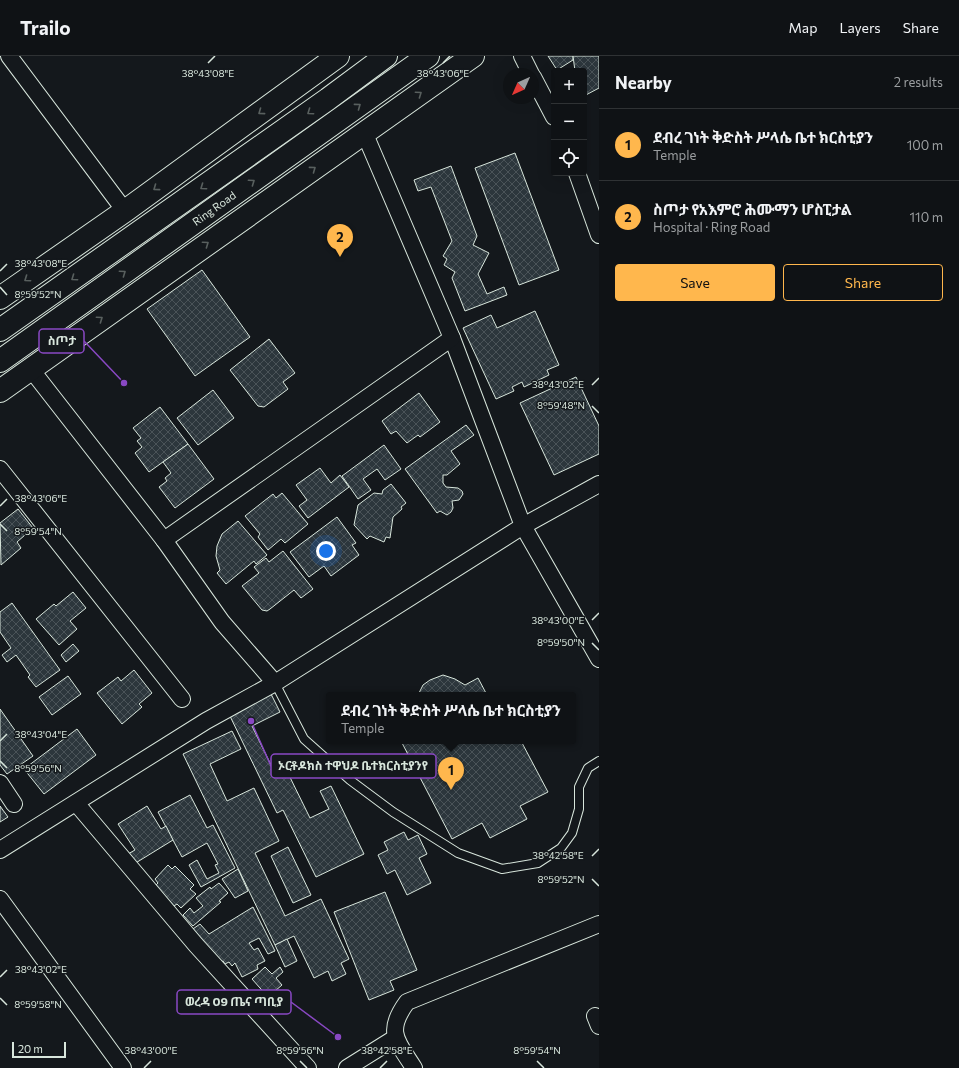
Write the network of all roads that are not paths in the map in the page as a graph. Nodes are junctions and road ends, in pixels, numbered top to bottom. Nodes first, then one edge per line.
1 (9, 56) edge
2 (386, 56) edge
3 (428, 56) edge
4 (473, 56) edge
5 (522, 56) edge
6 (329, 59) edge
7 (529, 68) edge
8 (539, 88) edge
9 (551, 111) edge
10 (364, 132) junction
11 (578, 176) edge
12 (125, 211) junction
13 (599, 235) edge
14 (0, 298) edge
15 (0, 330) edge
16 (452, 338) junction
17 (0, 361) edge
18 (30, 368) junction
19 (0, 391) edge
20 (0, 469) edge
21 (599, 484) edge
22 (524, 526) junction
23 (164, 540) junction
24 (599, 659) edge
25 (275, 683) junction
26 (182, 699) dead end
27 (599, 760) edge
28 (0, 783) edge
29 (76, 803) junction
30 (14, 804) dead end
31 (0, 850) edge
32 (0, 899) edge
33 (599, 924) edge
34 (395, 1038) junction
35 (123, 1068) edge
36 (308, 1068) edge
37 (347, 1068) edge
38 (414, 1068) edge

1 - 12 street
2 -> 15 main road
17 -> 3 main road, Ring Road
10 -> 4 main road
5 - 7 street
6 -> 12 main road
8 - 9 street
10 - 16 street
18 -> 10 main road
11 - 13 street
12 -> 14 main road
16 - 22 street
16 - 23 street
18 - 19 main road
18 - 23 street
20 - 26 street
21 - 22 street
22 - 24 street
22 - 25 street
23 - 25 street
25 - 27 lane
25 - 29 street
28 - 30 street
29 - 31 street
29 - 36 street
32 - 35 street
33 - 34 street
34 - 37 street
34 - 38 street

